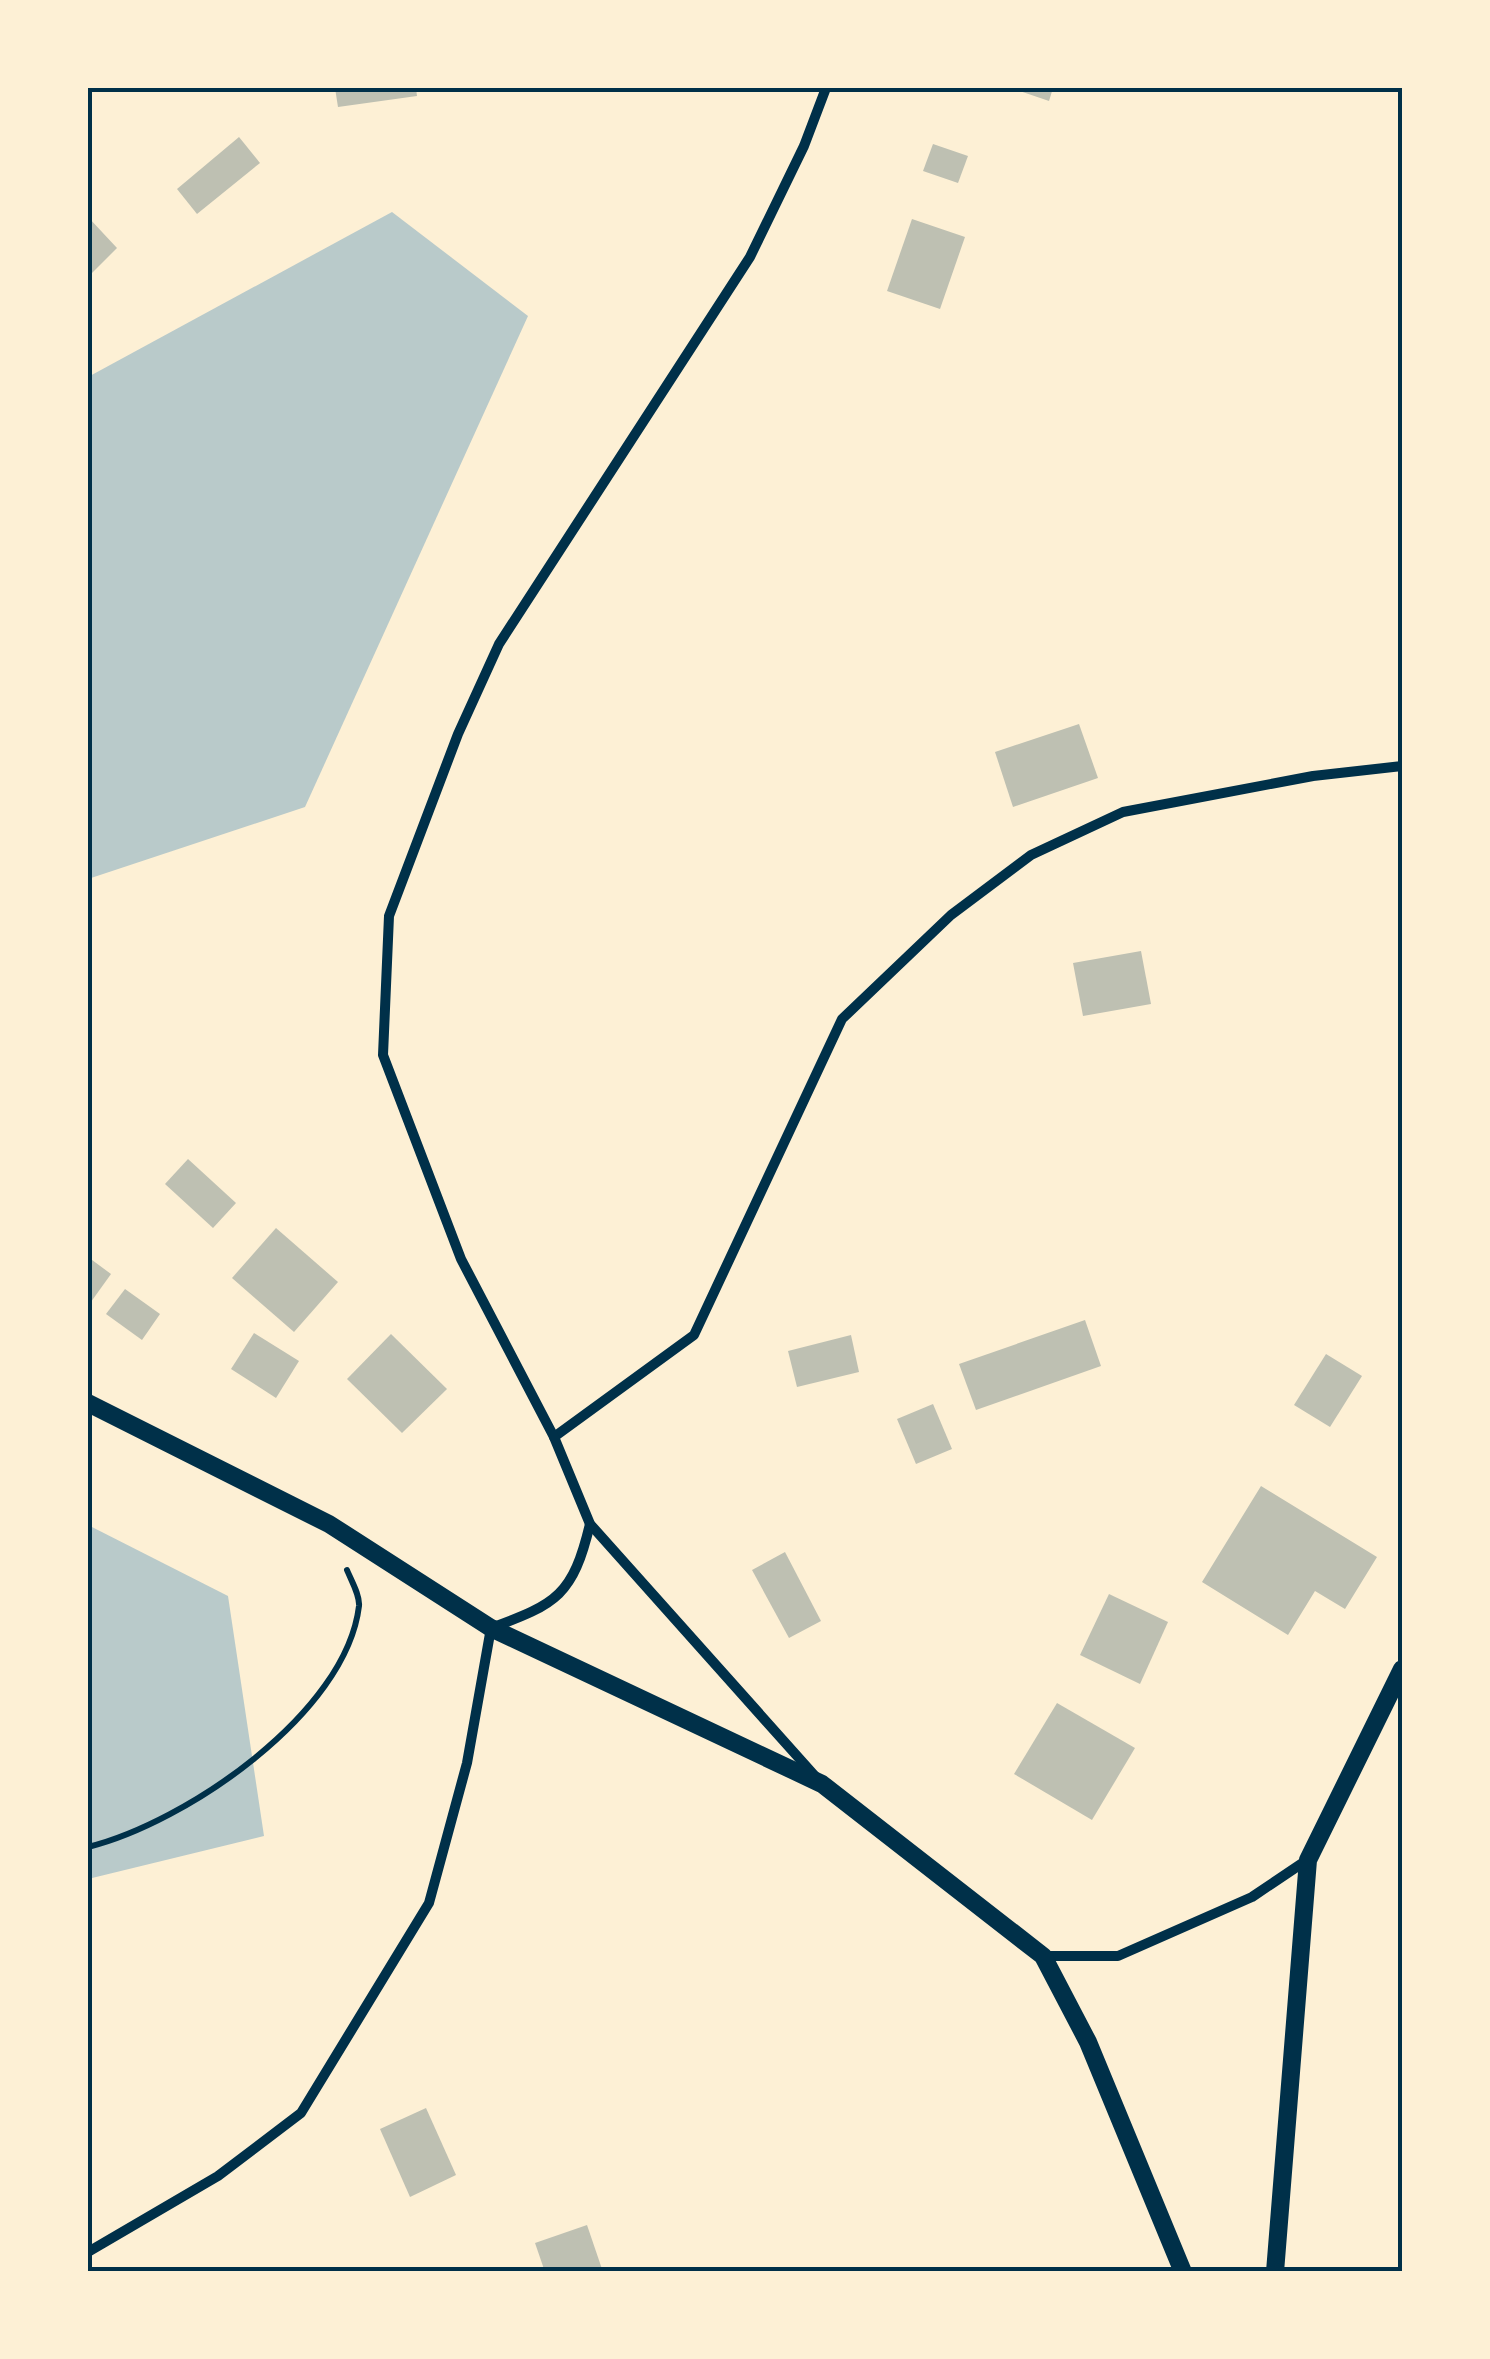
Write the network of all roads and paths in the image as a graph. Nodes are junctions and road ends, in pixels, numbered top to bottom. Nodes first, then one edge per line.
1 (826, 88) edge
2 (1402, 766) edge
3 (88, 1403) edge
4 (554, 1437) junction
5 (330, 1524) junction
6 (590, 1524) junction
7 (491, 1628) junction
8 (1402, 1669) edge
9 (822, 1784) junction
10 (88, 1847) edge
11 (1308, 1860) junction
12 (1043, 1956) junction
13 (88, 2252) edge
14 (1183, 2272) edge
15 (1275, 2272) edge

1 - 4 street
2 - 4 street
3 - 5 street
4 - 6 street
5 - 7 street
5 - 10 path
6 - 7 street
6 - 9 street
7 - 9 street
7 - 13 street
8 - 11 street
9 - 12 street
11 - 12 street
11 - 15 street
12 - 14 street

